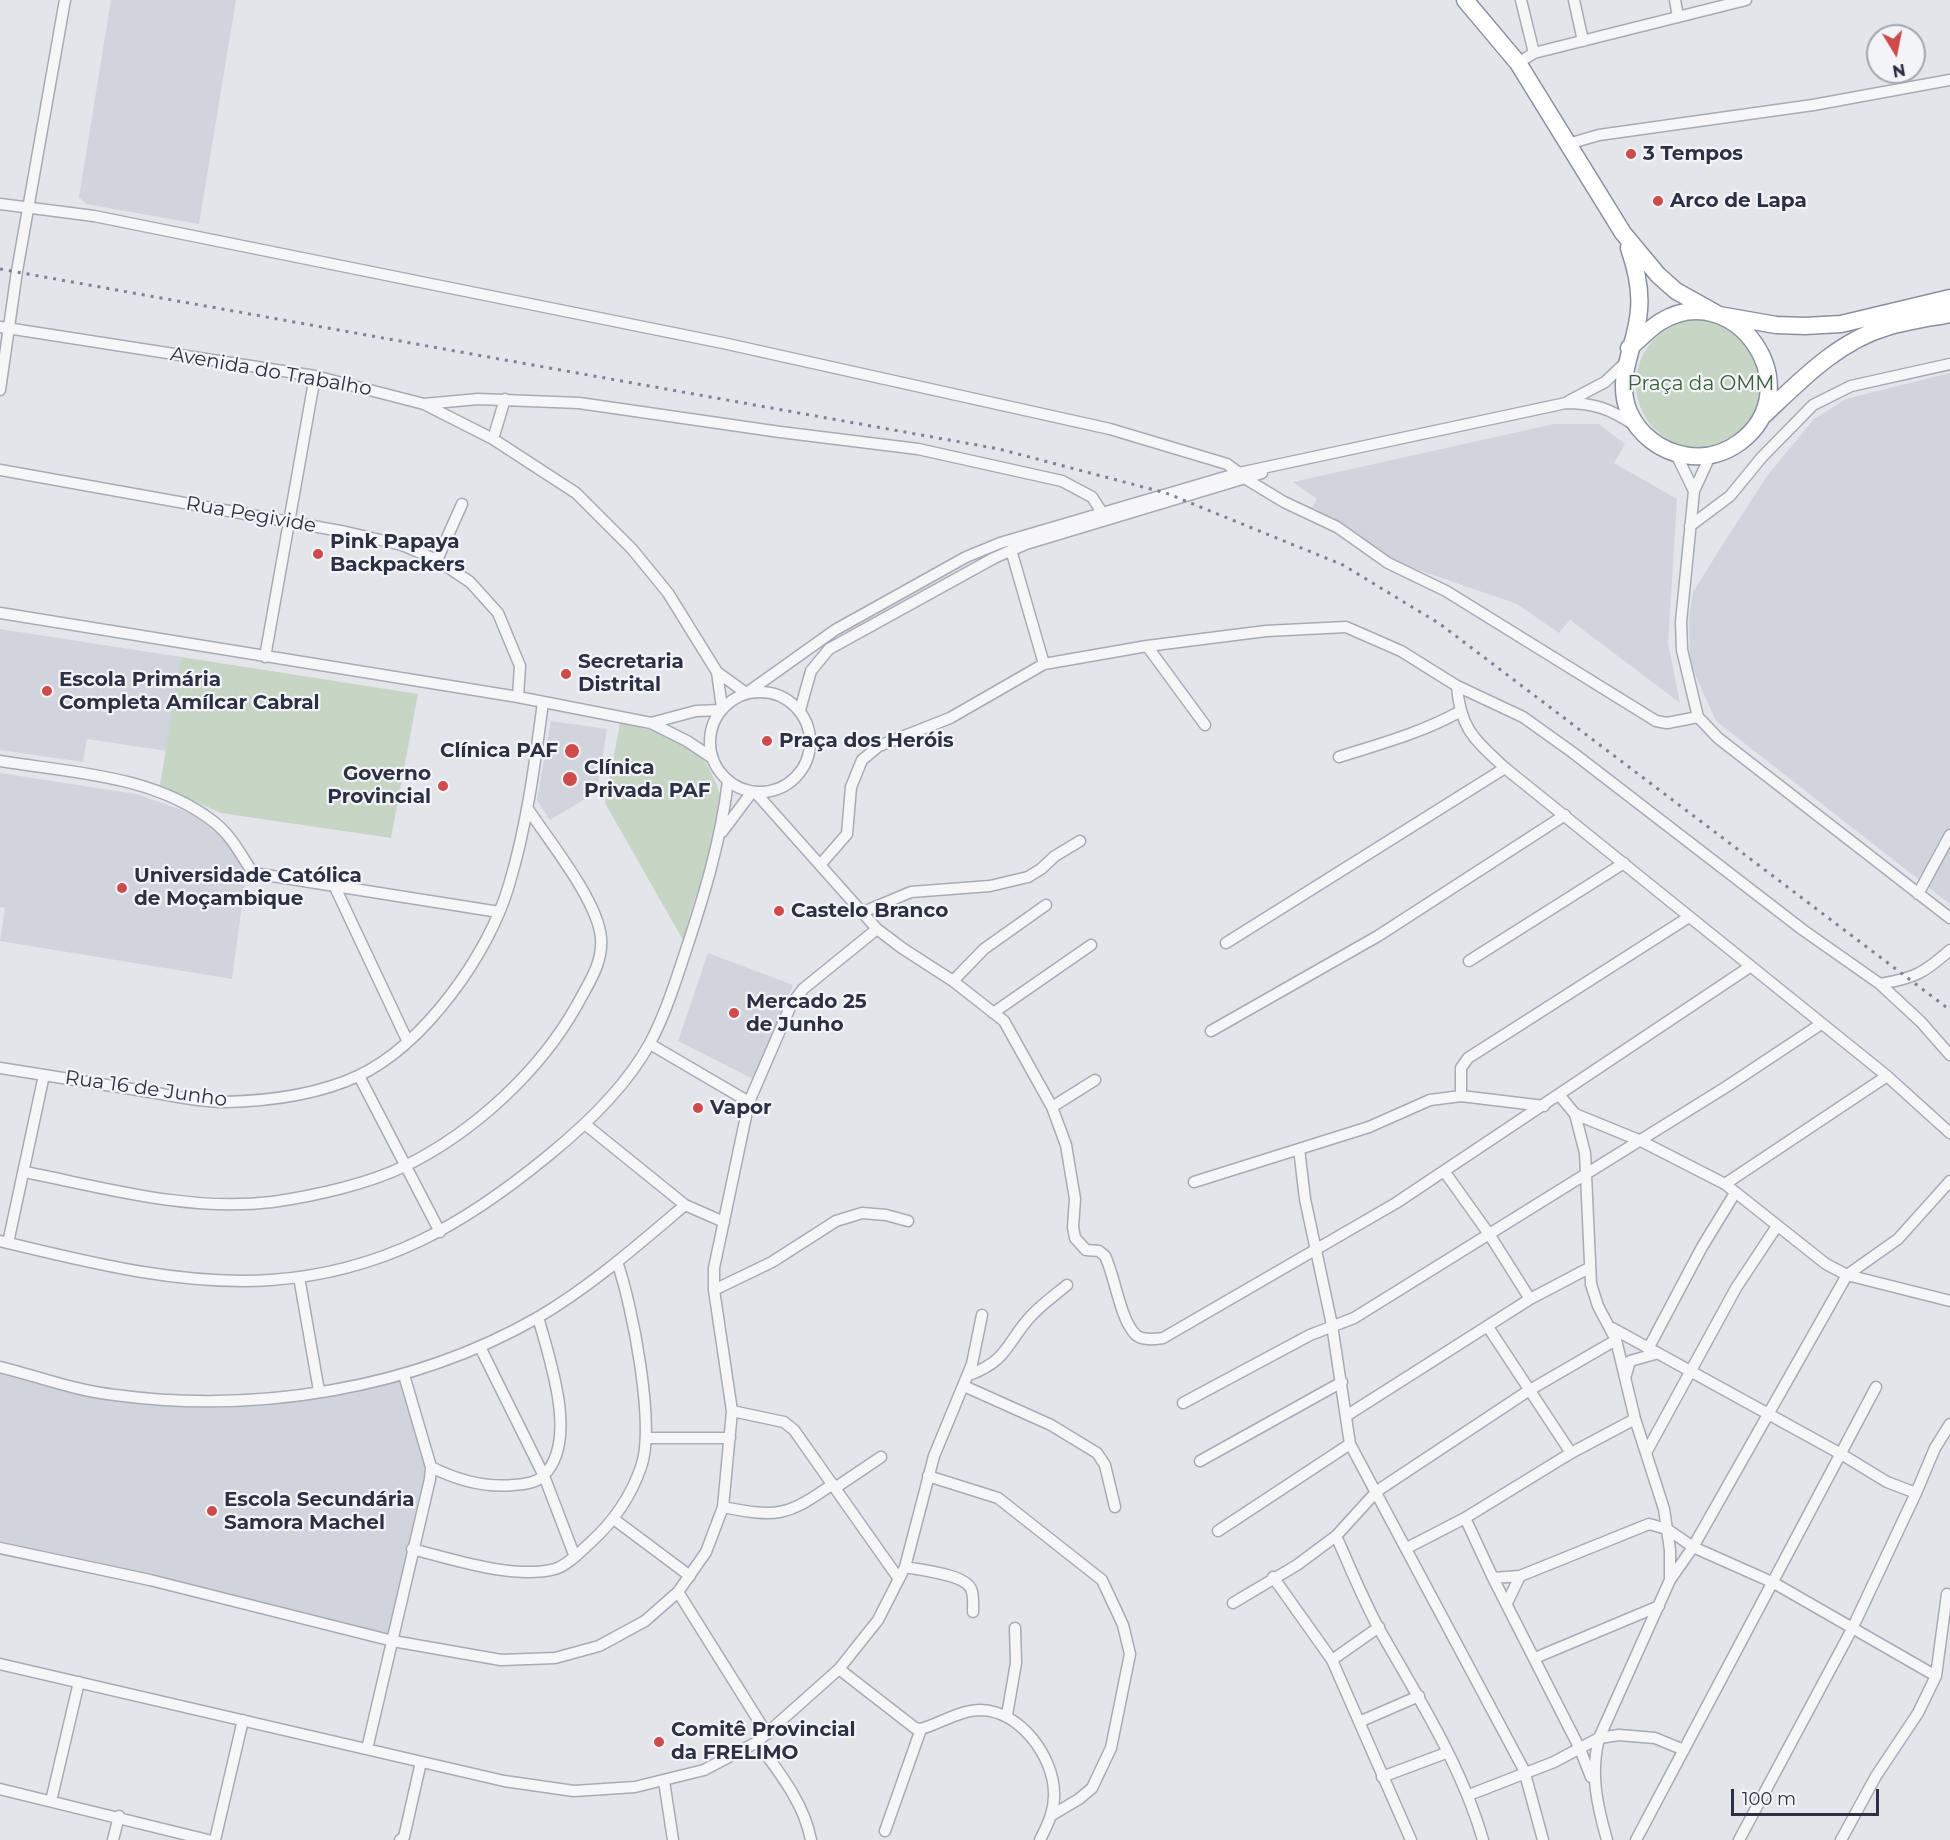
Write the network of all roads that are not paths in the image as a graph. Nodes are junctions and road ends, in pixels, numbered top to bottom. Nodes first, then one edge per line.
1 (65, 0) edge
2 (1465, 0) edge
3 (1521, 0) edge
4 (1575, 0) edge
5 (1675, 0) edge
6 (1746, 0) edge
7 (1678, 17) junction
8 (1583, 41) junction
9 (1534, 52) junction
10 (1518, 63) junction
11 (1950, 80) edge
12 (1568, 144) junction
13 (0, 204) edge
14 (28, 209) junction
15 (1623, 233) junction
16 (1950, 298) edge
17 (1950, 314) edge
18 (1719, 315) junction
19 (5, 328) edge
20 (1628, 354) junction
21 (1950, 364) edge
22 (315, 376) junction
23 (0, 390) edge
24 (505, 399) junction
25 (1566, 403) junction
26 (424, 404) junction
27 (1761, 417) junction
28 (1638, 428) junction
29 (493, 439) junction
30 (1676, 454) junction
31 (1710, 456) junction
32 (0, 470) edge
33 (1243, 476) junction
34 (1694, 491) junction
35 (462, 504) dead end
36 (1101, 511) junction
37 (291, 522) junction
38 (1690, 526) junction
39 (1011, 550) junction
40 (437, 560) junction
41 (0, 614) edge
42 (1147, 646) junction
43 (265, 657) junction
44 (1044, 664) junction
45 (717, 672) junction
46 (1457, 686) junction
47 (747, 693) junction
48 (518, 697) junction
49 (543, 702) junction
50 (722, 709) junction
51 (800, 710) junction
52 (1459, 712) junction
53 (1698, 717) junction
54 (651, 723) junction
55 (1205, 725) dead end
56 (711, 757) junction
57 (1339, 757) dead end
58 (0, 761) edge
59 (1505, 768) junction
60 (728, 781) junction
61 (753, 792) junction
62 (528, 809) junction
63 (1566, 815) junction
64 (720, 835) junction
65 (1950, 835) edge
66 (1080, 841) dead end
67 (1624, 863) junction
68 (820, 864) junction
69 (334, 885) junction
70 (1918, 894) junction
71 (1046, 905) dead end
72 (499, 912) junction
73 (863, 912) junction
74 (1689, 917) junction
75 (1950, 918) edge
76 (877, 929) junction
77 (1227, 943) dead end
78 (1091, 945) dead end
79 (1950, 950) edge
80 (1469, 961) dead end
81 (1751, 966) junction
82 (953, 981) junction
83 (1880, 984) junction
84 (993, 1013) junction
85 (1821, 1024) junction
86 (1211, 1031) dead end
87 (407, 1040) junction
88 (650, 1044) junction
89 (1950, 1055) edge
90 (0, 1068) edge
91 (44, 1075) junction
92 (359, 1076) junction
93 (1887, 1076) junction
94 (1095, 1080) dead end
95 (1461, 1096) junction
96 (1560, 1096) junction
97 (749, 1102) junction
98 (1544, 1106) junction
99 (1052, 1107) junction
100 (1575, 1114) junction
101 (586, 1125) junction
102 (1950, 1132) edge
103 (1641, 1141) junction
104 (1299, 1149) junction
105 (406, 1166) junction
106 (1444, 1171) junction
107 (25, 1172) junction
108 (1586, 1175) junction
109 (1950, 1181) edge
110 (1194, 1182) dead end
111 (1725, 1184) junction
112 (1735, 1193) junction
113 (685, 1205) junction
114 (908, 1221) dead end
115 (724, 1222) junction
116 (1777, 1226) junction
117 (440, 1232) junction
118 (1489, 1234) junction
119 (4, 1242) edge
120 (1316, 1248) junction
121 (617, 1262) junction
122 (1589, 1268) junction
123 (1847, 1275) junction
124 (299, 1277) junction
125 (1067, 1286) dead end
126 (714, 1290) junction
127 (1530, 1299) junction
128 (1950, 1301) edge
129 (982, 1316) dead end
130 (538, 1317) junction
131 (1332, 1325) junction
132 (1488, 1327) junction
133 (1612, 1328) junction
134 (1616, 1340) junction
135 (480, 1347) junction
136 (1652, 1352) junction
137 (0, 1367) edge
138 (1691, 1373) junction
139 (404, 1375) junction
140 (969, 1375) junction
141 (1626, 1378) junction
142 (1342, 1382) junction
143 (964, 1386) junction
144 (1876, 1387) dead end
145 (319, 1391) junction
146 (1528, 1391) junction
147 (1183, 1403) dead end
148 (732, 1411) junction
149 (1768, 1413) junction
150 (1346, 1416) junction
151 (1635, 1419) junction
152 (1950, 1424) edge
153 (647, 1438) junction
154 (730, 1438) junction
155 (1350, 1444) junction
156 (1647, 1451) junction
157 (1571, 1453) junction
158 (1841, 1454) junction
159 (881, 1457) dead end
160 (1200, 1461) dead end
161 (431, 1467) junction
162 (544, 1476) junction
163 (928, 1476) junction
164 (834, 1486) junction
165 (1377, 1491) junction
166 (1916, 1493) junction
167 (723, 1508) junction
168 (1115, 1508) dead end
169 (1664, 1509) junction
170 (1466, 1518) junction
171 (615, 1520) junction
172 (1649, 1524) junction
173 (1667, 1529) junction
174 (1218, 1531) dead end
175 (1336, 1536) junction
176 (1693, 1547) junction
177 (0, 1548) edge
178 (1407, 1548) junction
179 (412, 1549) junction
180 (575, 1557) junction
181 (905, 1568) junction
182 (690, 1576) junction
183 (1520, 1576) junction
184 (1273, 1577) junction
185 (1493, 1578) junction
186 (899, 1580) junction
187 (1670, 1580) junction
188 (1774, 1583) junction
189 (678, 1592) junction
190 (1947, 1594) dead end
191 (1233, 1603) dead end
192 (1507, 1603) junction
193 (1659, 1606) junction
194 (973, 1612) dead end
195 (1378, 1627) junction
196 (1015, 1628) dead end
197 (1852, 1629) junction
198 (393, 1641) junction
199 (1534, 1658) junction
200 (1332, 1660) junction
201 (0, 1664) edge
202 (839, 1669) junction
203 (1936, 1676) junction
204 (79, 1682) junction
205 (1419, 1696) junction
206 (1007, 1715) junction
207 (243, 1720) junction
208 (1359, 1722) junction
209 (921, 1729) junction
210 (767, 1734) junction
211 (1599, 1738) junction
212 (757, 1742) junction
213 (366, 1749) junction
214 (1580, 1749) junction
215 (1684, 1750) junction
216 (1446, 1753) junction
217 (421, 1762) junction
218 (1526, 1774) junction
219 (1382, 1777) junction
220 (664, 1781) junction
221 (1593, 1781) junction
222 (0, 1790) edge
223 (1468, 1795) junction
224 (51, 1801) junction
225 (1052, 1815) junction
226 (119, 1816) junction
227 (885, 1832) dead end
228 (404, 1839) edge
229 (113, 1840) edge
230 (208, 1840) edge
231 (215, 1840) edge
232 (673, 1840) edge
233 (811, 1840) edge
234 (1040, 1840) edge
235 (1411, 1840) edge
236 (1483, 1840) edge
237 (1543, 1840) edge
238 (1607, 1840) edge
239 (1636, 1840) edge
240 (1739, 1840) edge
241 (1841, 1840) edge

1 - 14 street
2 - 10 highway
3 - 9 street
4 - 8 street
5 - 7 street
6 - 7 street
7 - 8 street
8 - 9 street
9 - 10 street
10 - 12 highway
11 - 12 street
12 - 15 highway
13 - 14 street
14 - 19 street
14 - 33 street
15 - 18 highway
15 - 20 highway
16 - 18 highway
17 - 27 highway
18 - 20 highway
18 - 27 highway
19 - 22 street, Avenida do Trabalho
19 - 23 street
20 - 25 street
20 - 28 highway
21 - 38 street
22 - 26 street, Avenida do Trabalho
22 - 37 street
24 - 26 street
24 - 29 street
24 - 36 street
25 - 28 street
25 - 33 street
26 - 29 street, Avenida do Trabalho
27 - 31 highway
28 - 30 highway
29 - 45 street, Avenida do Trabalho
30 - 31 highway
30 - 34 street
31 - 34 street
32 - 37 street, Rua Pegivide
33 - 36 street
33 - 39 street
33 - 53 street
34 - 38 street
35 - 40 street
36 - 47 street
37 - 40 street, Rua Pegivide
37 - 43 street
38 - 53 street
39 - 44 street
39 - 51 street
40 - 48 street, Rua Pegivide
41 - 43 street
42 - 44 street
42 - 46 street
42 - 55 street
43 - 48 street
44 - 68 street
45 - 47 street, Avenida do Trabalho
45 - 50 street, Avenida do Trabalho
46 - 52 street
46 - 83 street
47 - 50 street
47 - 51 street
48 - 49 street
49 - 54 street
49 - 62 street, Rua 16 de Junho
50 - 54 street
50 - 56 street
51 - 61 street
52 - 57 street
52 - 59 street
53 - 70 street
54 - 56 street
56 - 60 street
58 - 69 street
59 - 63 street
59 - 77 street
60 - 61 street
60 - 64 street
61 - 64 street
61 - 68 street
62 - 72 street, Rua 16 de Junho
62 - 105 street
63 - 67 street
63 - 86 street
64 - 88 street
65 - 70 street
66 - 73 street
67 - 74 street
67 - 80 street
68 - 73 street
69 - 72 street
69 - 87 street
70 - 75 street
71 - 82 street
72 - 87 street, Rua 16 de Junho
73 - 76 street
74 - 81 street
74 - 95 street
76 - 82 street
76 - 97 street
78 - 84 street
79 - 83 street
81 - 85 street
81 - 96 street
82 - 84 street
83 - 89 street
84 - 99 street
85 - 93 street
85 - 103 street
87 - 92 street, Rua 16 de Junho
88 - 97 street
88 - 101 street
90 - 91 street, Rua 16 de Junho
91 - 92 street, Rua 16 de Junho
91 - 107 street
92 - 105 street
93 - 102 street
93 - 111 street
94 - 99 street
95 - 98 street
95 - 104 street
96 - 98 street
96 - 100 street
97 - 115 street
98 - 106 street
99 - 120 street
100 - 103 street
100 - 108 street
101 - 113 street
101 - 117 street
103 - 108 street
103 - 111 street
104 - 110 street
104 - 120 street
105 - 107 street
105 - 117 street
106 - 118 street
106 - 120 street
107 - 119 street
108 - 118 street
108 - 122 street
109 - 123 street
111 - 112 street
112 - 116 street
112 - 136 street
113 - 115 street
113 - 121 street
114 - 126 street
115 - 126 street
116 - 123 street
116 - 138 street
117 - 124 street
118 - 127 street
118 - 131 street
119 - 124 street
120 - 131 street
121 - 130 street
121 - 153 street
122 - 127 street
122 - 133 street
123 - 128 street
123 - 149 street
124 - 145 street
125 - 140 street
126 - 148 street
127 - 132 street
129 - 140 street
130 - 135 street
130 - 162 street
131 - 142 street
131 - 147 street
132 - 146 street
132 - 150 street
133 - 134 street
133 - 136 street
134 - 141 street
134 - 146 street
135 - 139 street
135 - 162 street
136 - 138 street
136 - 141 street
137 - 145 street
138 - 149 street
138 - 156 street
139 - 145 street
139 - 161 street
140 - 143 street
141 - 151 street
142 - 150 street
142 - 160 street
143 - 163 street
143 - 168 street
144 - 158 street
146 - 157 street
146 - 165 street
148 - 154 street
148 - 164 street
149 - 158 street
149 - 176 street
150 - 155 street
151 - 156 street
151 - 157 street
152 - 166 street
153 - 154 street
153 - 171 street
154 - 167 street
155 - 165 street
155 - 174 street
156 - 169 street
157 - 170 street
158 - 166 street
158 - 188 street
159 - 164 street
161 - 162 street
161 - 179 street
162 - 180 street
163 - 181 street
163 - 225 street
164 - 167 street
164 - 186 street
165 - 175 street
165 - 178 street
166 - 197 street
167 - 182 street
169 - 172 street
169 - 173 street
170 - 178 street
170 - 185 street
171 - 180 street
171 - 182 street
172 - 173 street
172 - 183 street
173 - 176 street
173 - 187 street
175 - 184 street
175 - 195 street
176 - 187 street
176 - 188 street
177 - 198 street
178 - 218 street
179 - 180 street
179 - 198 street
181 - 186 street
181 - 194 street
182 - 189 street
183 - 185 street
183 - 192 street
184 - 191 street
184 - 200 street
185 - 192 street
186 - 202 street
187 - 193 street
188 - 197 street
188 - 215 street
189 - 198 street
189 - 210 street
190 - 203 street
192 - 199 street
193 - 199 street
193 - 211 street
195 - 200 street
195 - 205 street
196 - 206 street
197 - 203 street
197 - 240 street
198 - 213 street
199 - 214 street
200 - 208 street
201 - 204 street
202 - 209 street
202 - 210 street
203 - 241 street
204 - 207 street
204 - 224 street
205 - 208 street
205 - 216 street
206 - 209 street
206 - 225 street
207 - 213 street
207 - 231 street
208 - 219 street
209 - 227 street
210 - 212 street
211 - 214 street
211 - 215 street
211 - 221 street
212 - 220 street
212 - 233 street
213 - 217 street
214 - 218 street
214 - 221 street
215 - 239 street
216 - 219 street
216 - 223 street
217 - 220 street
217 - 228 street
218 - 223 street
218 - 237 street
219 - 235 street
220 - 232 street
221 - 238 street
222 - 224 street
223 - 236 street
224 - 226 street
225 - 234 street
226 - 229 street
226 - 230 street

